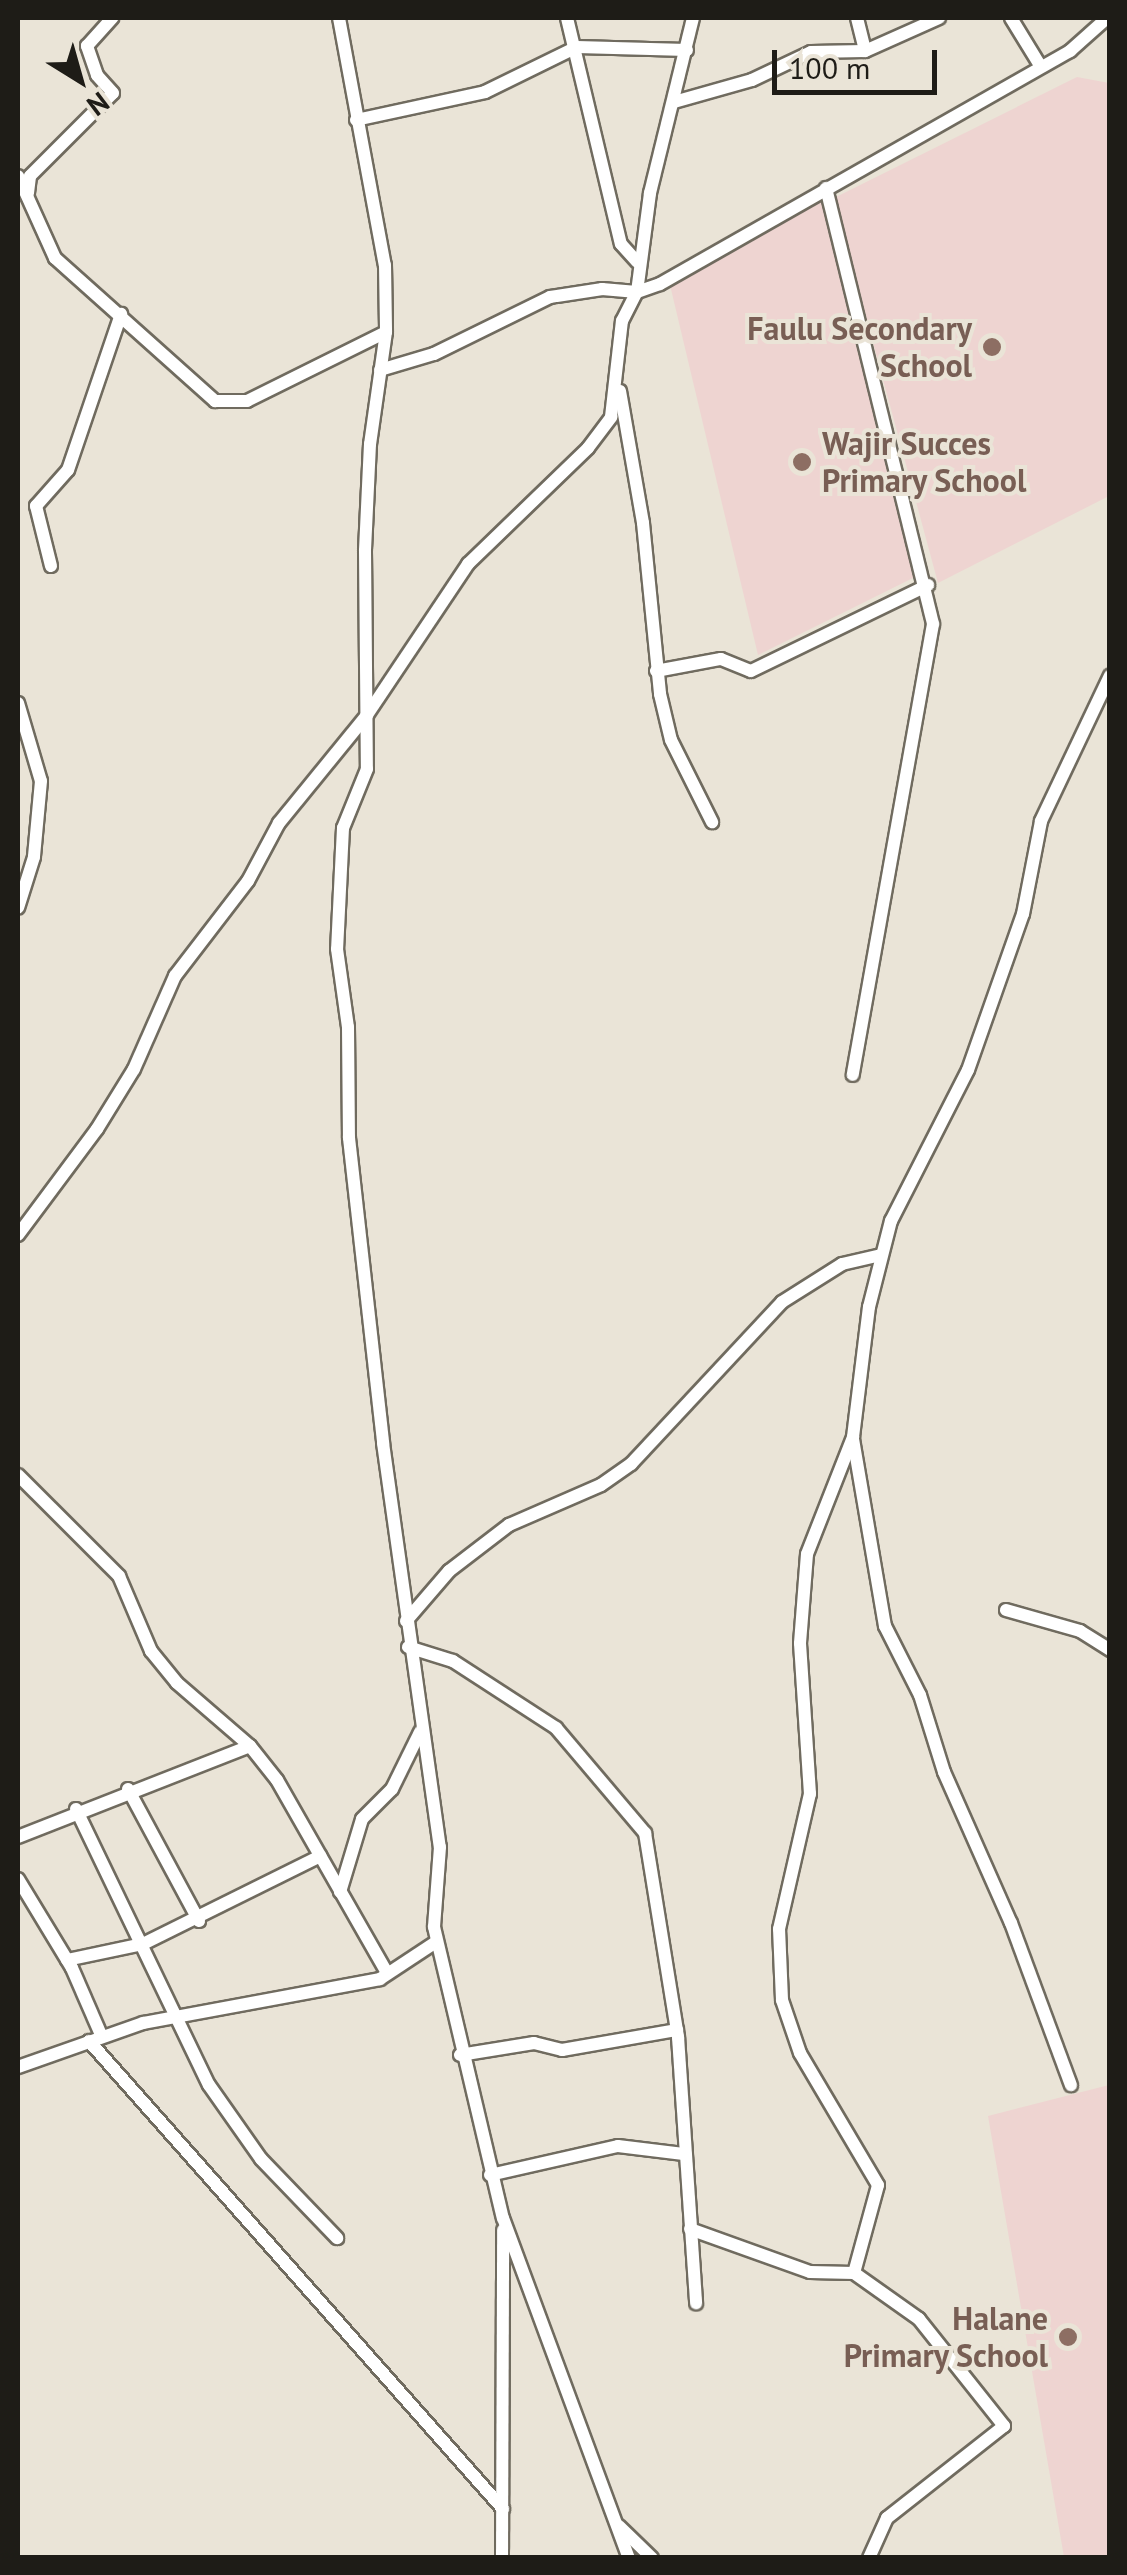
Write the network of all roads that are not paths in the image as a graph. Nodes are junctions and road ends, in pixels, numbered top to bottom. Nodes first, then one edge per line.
1 (112, 18) edge
2 (339, 18) edge
3 (567, 18) edge
4 (693, 18) edge
5 (857, 18) edge
6 (939, 18) edge
7 (1011, 18) edge
8 (1098, 21) edge
9 (577, 47) junction
10 (687, 50) junction
11 (865, 52) junction
12 (1040, 67) junction
13 (674, 102) junction
14 (356, 120) junction
15 (18, 176) edge
16 (826, 188) junction
17 (28, 195) junction
18 (637, 262) junction
19 (637, 292) junction
20 (121, 314) junction
21 (386, 332) junction
22 (380, 370) junction
23 (619, 388) junction
24 (51, 566) dead end
25 (928, 586) junction
26 (656, 671) junction
27 (1110, 676) edge
28 (18, 702) edge
29 (368, 715) junction
30 (712, 822) dead end
31 (18, 908) edge
32 (853, 1074) dead end
33 (18, 1236) edge
34 (880, 1255) junction
35 (853, 1436) junction
36 (18, 1475) edge
37 (1006, 1610) dead end
38 (406, 1620) junction
39 (408, 1647) junction
40 (1110, 1650) edge
41 (419, 1717) junction
42 (250, 1746) junction
43 (128, 1789) junction
44 (76, 1810) junction
45 (18, 1838) edge
46 (320, 1856) junction
47 (18, 1880) edge
48 (340, 1892) junction
49 (199, 1920) junction
50 (436, 1942) junction
51 (143, 1944) junction
52 (67, 1960) junction
53 (386, 1973) junction
54 (172, 2017) junction
55 (677, 2030) junction
56 (96, 2039) junction
57 (460, 2055) junction
58 (18, 2068) edge
59 (1070, 2084) dead end
60 (684, 2154) junction
61 (490, 2174) junction
62 (503, 2218) junction
63 (690, 2229) junction
64 (337, 2238) dead end
65 (854, 2273) junction
66 (696, 2303) dead end
67 (503, 2509) junction
68 (620, 2526) junction
69 (502, 2558) edge
70 (628, 2558) edge
71 (652, 2558) edge
72 (869, 2558) edge

1 - 17 street
2 - 14 street
3 - 9 street
4 - 10 street
5 - 11 street
6 - 11 street
7 - 12 street
8 - 12 street
9 - 10 street
9 - 14 street
9 - 18 street
10 - 13 street
11 - 13 street
12 - 16 street
13 - 18 street
14 - 21 street
15 - 17 street
16 - 19 street
16 - 25 street
17 - 20 street
18 - 19 street
19 - 22 street
19 - 23 street
20 - 21 street
20 - 24 street
21 - 22 street
22 - 29 street
23 - 26 street
23 - 29 street
25 - 26 street
25 - 32 street
26 - 30 street
27 - 34 street
28 - 31 street
29 - 33 street
29 - 38 street
34 - 35 street
34 - 38 street
35 - 59 street
35 - 65 street
36 - 42 street
37 - 40 street
38 - 39 street
39 - 41 street
39 - 55 street
41 - 48 street
41 - 50 street
42 - 43 street
42 - 46 street
43 - 44 street
43 - 49 street
44 - 45 street
44 - 51 street
46 - 48 street
46 - 49 street
47 - 52 street
48 - 53 street
49 - 51 street
50 - 53 street
50 - 57 street
51 - 52 street
51 - 54 street
52 - 56 street
53 - 54 street
54 - 56 street
54 - 64 street
55 - 57 street
55 - 60 street
56 - 58 street
56 - 67 street
57 - 61 street
60 - 61 street
60 - 63 street
61 - 62 street
62 - 67 street
62 - 68 street
63 - 65 street
63 - 66 street
65 - 72 street
67 - 69 street
68 - 70 street
68 - 71 street

